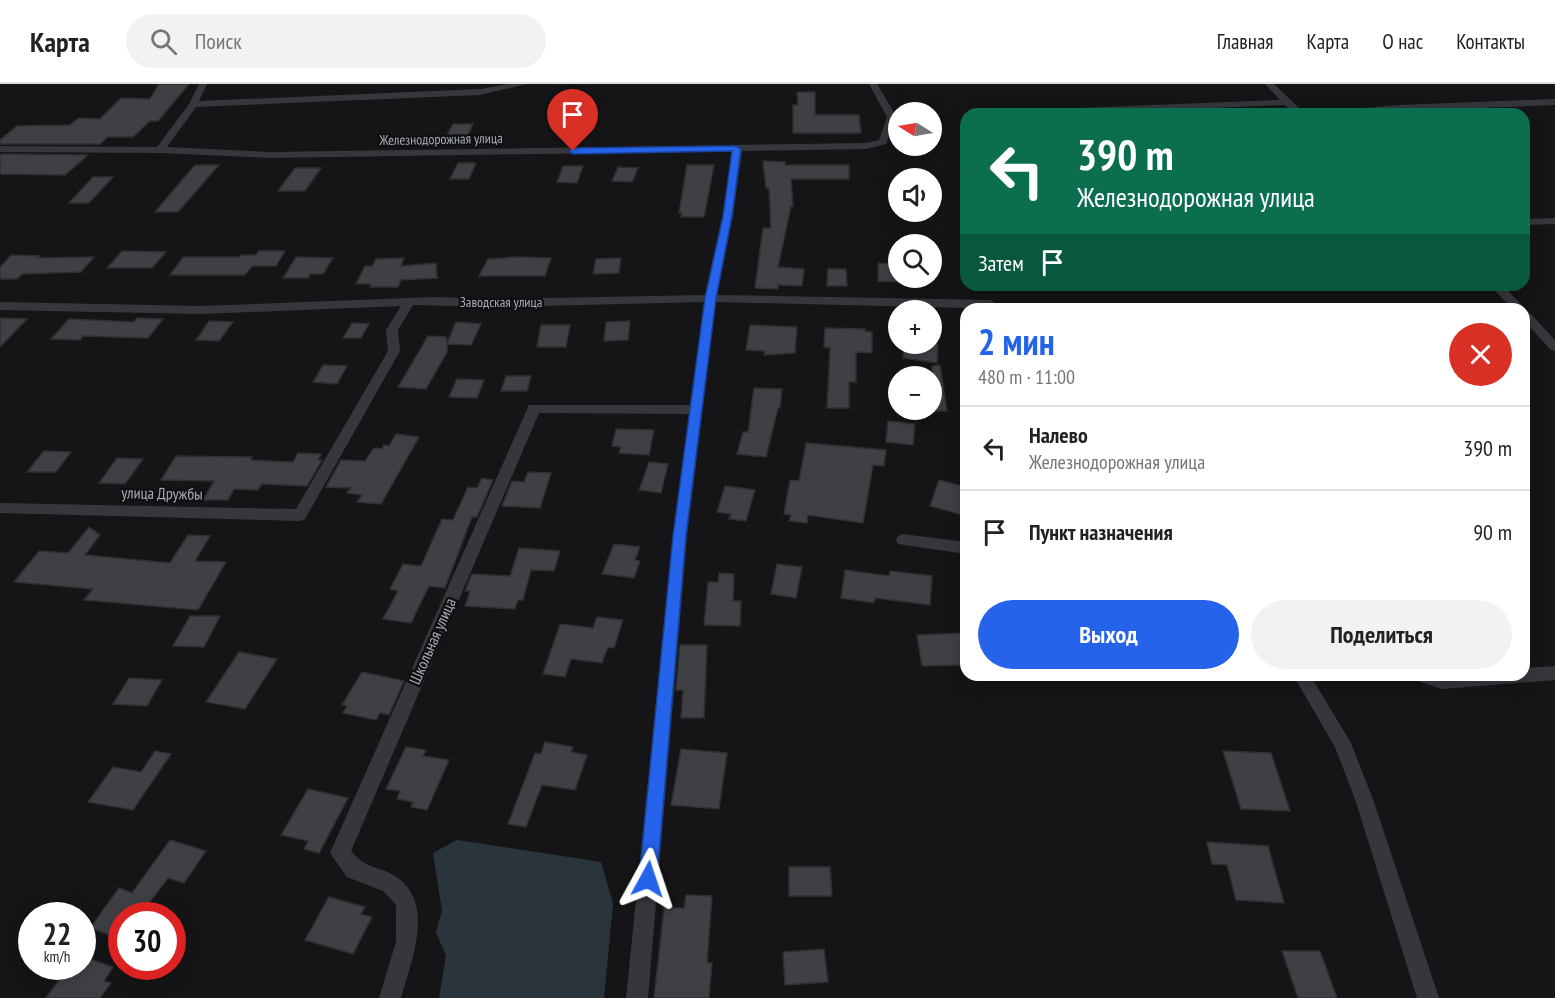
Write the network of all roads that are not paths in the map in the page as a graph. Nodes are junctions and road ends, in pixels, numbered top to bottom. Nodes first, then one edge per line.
1 (203, 84) edge
2 (380, 84) edge
3 (523, 84) edge
4 (873, 84) edge
5 (1269, 84) edge
6 (378, 94) junction
7 (1286, 102) junction
8 (1555, 102) edge
9 (192, 104) junction
10 (1145, 108) edge
11 (1293, 108) edge
12 (1400, 108) edge
13 (0, 149) edge
14 (736, 149) junction
15 (160, 150) junction
16 (1555, 221) edge
17 (1530, 222) edge
18 (1502, 291) edge
19 (711, 298) junction
20 (409, 303) junction
21 (960, 303) edge
22 (1513, 303) edge
23 (0, 306) edge
24 (1530, 320) edge
25 (1555, 347) edge
26 (696, 410) junction
27 (0, 508) edge
28 (903, 540) dead end
29 (960, 547) edge
30 (1555, 673) edge
31 (1530, 675) edge
32 (1305, 681) edge
33 (1439, 681) edge
34 (1455, 681) edge
35 (390, 998) edge
36 (637, 998) edge
37 (1428, 998) edge

1 - 9 street
2 - 6 street
3 - 6 street
4 - 14 street, Железнодорожная улица
5 - 7 street
6 - 9 street
7 - 10 street
7 - 11 street
8 - 12 street
9 - 15 street
13 - 15 street, Железнодорожная улица
14 - 15 street, Железнодорожная улица
14 - 19 street
16 - 17 street
18 - 22 street
19 - 20 street, Заводская улица
19 - 21 street, Заводская улица
19 - 26 street
20 - 23 street, Заводская улица
20 - 27 street, улица Дружбы
24 - 25 street
26 - 35 street, Школьная улица
26 - 36 street
28 - 29 street
30 - 31 street
32 - 37 street
33 - 34 street

